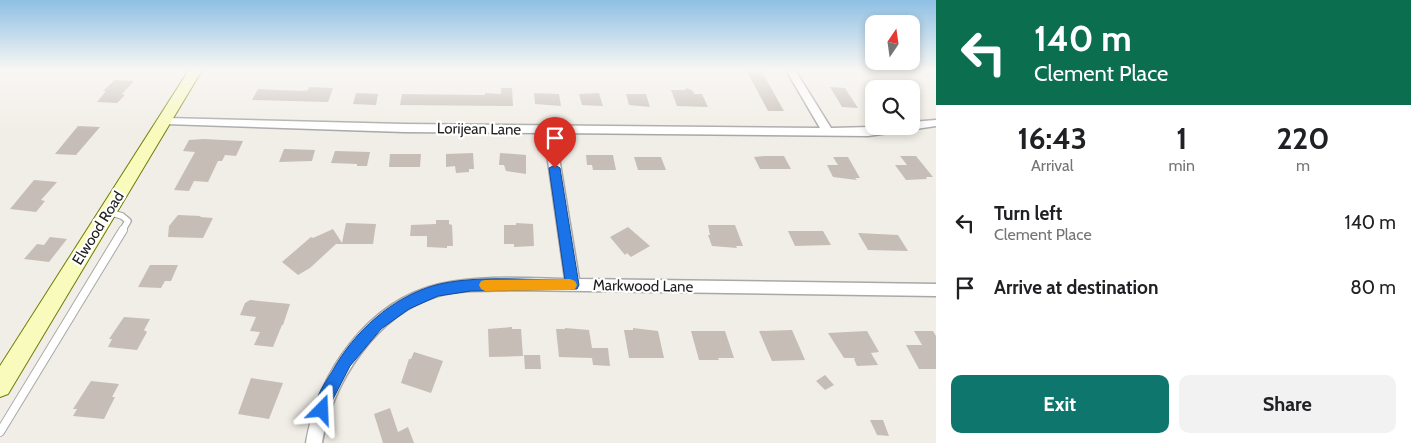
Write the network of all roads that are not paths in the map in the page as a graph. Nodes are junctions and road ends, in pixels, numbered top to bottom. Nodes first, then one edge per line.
1 (184, 91) edge
2 (803, 91) edge
3 (166, 120) junction
4 (936, 123) edge
5 (920, 125) edge
6 (549, 130) junction
7 (828, 132) junction
8 (865, 132) edge
9 (109, 212) junction
10 (572, 285) junction
11 (936, 290) edge
12 (0, 386) edge
13 (0, 432) edge
14 (314, 443) edge

1 - 3 main road, Elwood Road
2 - 7 street
3 - 6 street, Lorijean Lane
3 - 9 main road, Elwood Road
4 - 5 street, Lorijean Lane
6 - 7 street, Lorijean Lane
6 - 10 street
7 - 8 street, Lorijean Lane
9 - 12 main road, Elwood Road
9 - 13 lane
10 - 11 street, Markwood Lane
10 - 14 street, Markwood Lane

